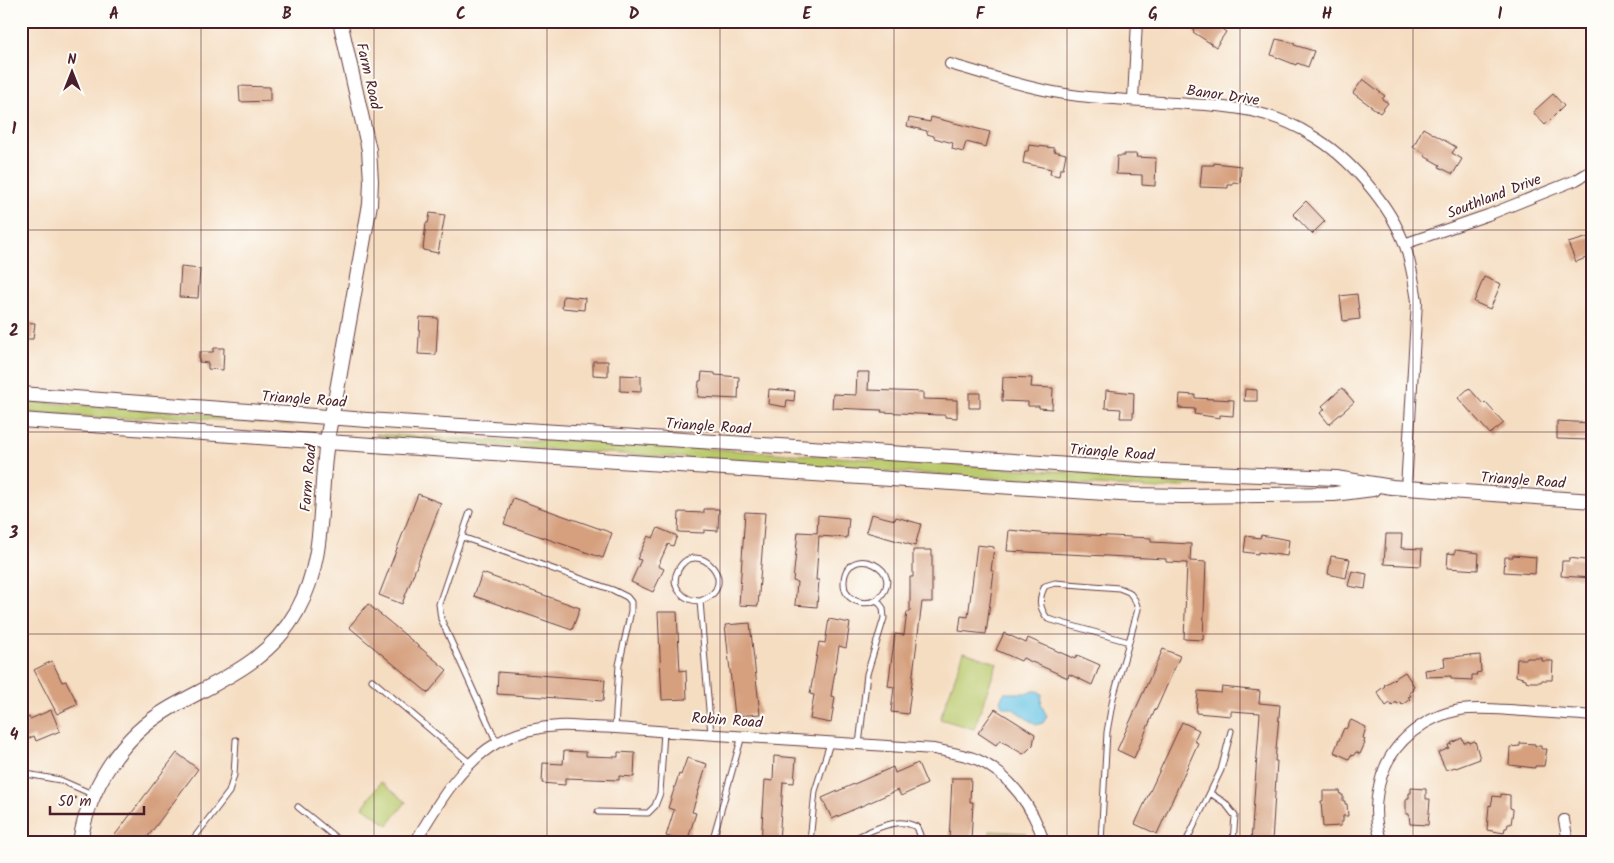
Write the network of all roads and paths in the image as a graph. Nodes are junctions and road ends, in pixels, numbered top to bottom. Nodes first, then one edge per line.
1 (340, 21) edge
2 (1137, 21) edge
3 (950, 64) dead end
4 (1133, 100) junction
5 (1593, 170) edge
6 (1404, 244) junction
7 (21, 394) edge
8 (332, 417) junction
9 (21, 420) edge
10 (327, 442) junction
11 (1392, 487) junction
12 (1406, 488) junction
13 (1593, 501) edge
14 (470, 512) dead end
15 (462, 537) junction
16 (877, 600) junction
17 (700, 601) junction
18 (1129, 642) junction
19 (372, 680) dead end
20 (1593, 716) edge
21 (615, 728) junction
22 (664, 731) junction
23 (1231, 731) dead end
24 (711, 734) junction
25 (742, 736) junction
26 (236, 740) dead end
27 (497, 743) junction
28 (830, 743) junction
29 (859, 745) junction
30 (470, 763) junction
31 (21, 773) edge
32 (93, 794) junction
33 (1210, 794) junction
34 (298, 807) dead end
35 (598, 812) dead end
36 (1564, 820) dead end
37 (80, 842) edge
38 (191, 842) edge
39 (341, 842) edge
40 (415, 842) edge
41 (712, 842) edge
42 (810, 842) edge
43 (848, 842) edge
44 (920, 842) edge
45 (1044, 842) edge
46 (1101, 842) edge
47 (1186, 842) edge
48 (1233, 842) edge
49 (1382, 842) edge
50 (1568, 842) edge

1 - 8 street, Farm Road
2 - 4 street
3 - 4 street, Banor Drive
4 - 6 street, Banor Drive
5 - 6 street, Southland Drive
6 - 12 street, Banor Drive
7 - 8 street, Triangle Road
8 - 10 street, Farm Road
8 - 11 street, Triangle Road
9 - 10 street, Triangle Road
10 - 11 street, Triangle Road
10 - 32 street, Farm Road
11 - 12 street, Triangle Road
12 - 13 street, Triangle Road
14 - 15 lane
15 - 21 lane
15 - 27 lane
16 - 16 lane
16 - 29 lane
17 - 17 lane
17 - 24 lane
18 - 18 lane
18 - 46 lane
19 - 30 lane
20 - 49 street
21 - 22 street, Robin Road
21 - 27 street, Robin Road
22 - 24 street, Robin Road
22 - 35 lane
23 - 33 lane
24 - 25 street, Robin Road
25 - 28 street, Robin Road
25 - 41 lane
26 - 38 lane
27 - 30 street, Robin Road
28 - 29 street, Robin Road
28 - 42 lane
29 - 45 street, Robin Road
30 - 40 street, Robin Road
31 - 32 lane
32 - 37 street, Farm Road
33 - 47 lane
33 - 48 lane
34 - 39 lane
36 - 50 street
43 - 44 lane

